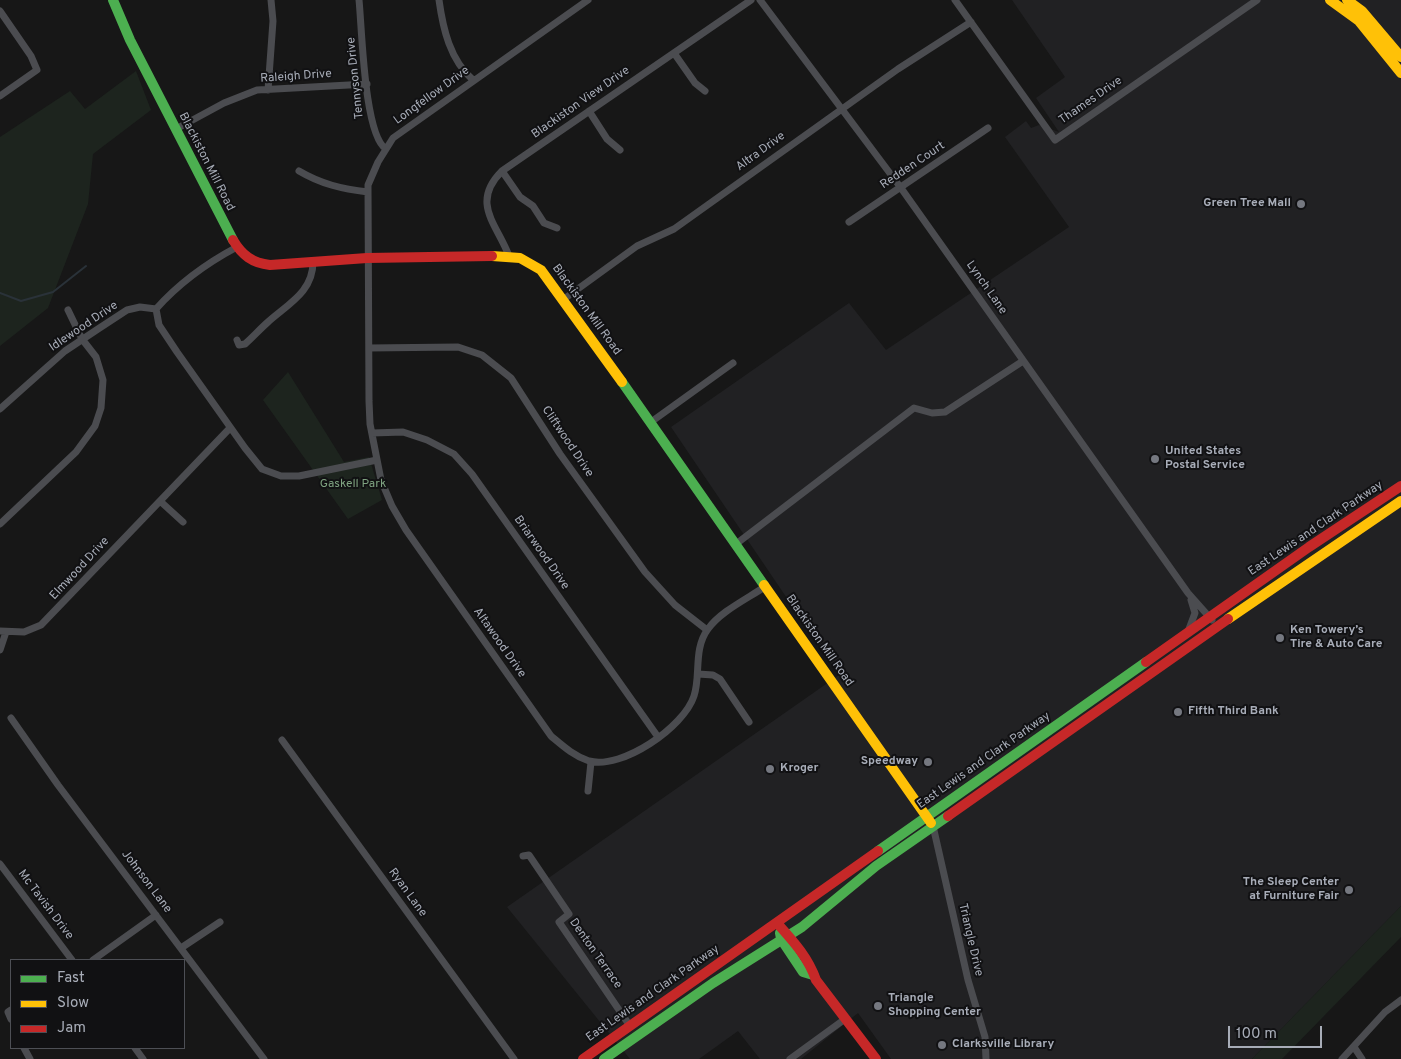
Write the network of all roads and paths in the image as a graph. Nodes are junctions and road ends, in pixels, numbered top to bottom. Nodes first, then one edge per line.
1 (113, 0) edge
2 (271, 0) edge
3 (360, 0) edge
4 (439, 0) edge
5 (588, 0) edge
6 (751, 0) edge
7 (760, 0) edge
8 (955, 0) edge
9 (1258, 0) edge
10 (1330, 0) edge
11 (1347, 0) edge
12 (0, 11) edge
13 (971, 22) junction
14 (674, 53) junction
15 (1401, 57) edge
16 (1401, 73) edge
17 (474, 80) junction
18 (367, 84) junction
19 (268, 90) junction
20 (705, 91) dead end
21 (0, 96) edge
22 (842, 108) junction
23 (589, 111) junction
24 (176, 128) junction
25 (988, 128) dead end
26 (386, 149) junction
27 (620, 150) dead end
28 (299, 171) dead end
29 (502, 171) junction
30 (901, 188) junction
31 (368, 192) junction
32 (849, 222) dead end
33 (557, 228) dead end
34 (237, 247) junction
35 (508, 256) junction
36 (367, 258) junction
37 (312, 262) junction
38 (564, 299) junction
39 (156, 309) junction
40 (68, 310) dead end
41 (82, 339) junction
42 (237, 340) dead end
43 (369, 348) junction
44 (1023, 361) junction
45 (733, 363) dead end
46 (0, 409) edge
47 (651, 422) junction
48 (230, 428) junction
49 (372, 433) junction
50 (377, 460) junction
51 (1401, 486) edge
52 (160, 500) junction
53 (1401, 501) edge
54 (183, 522) dead end
55 (0, 524) edge
56 (736, 544) junction
57 (766, 586) junction
58 (1188, 593) junction
59 (1210, 617) junction
60 (1218, 626) junction
61 (707, 630) junction
62 (3, 632) edge
63 (1185, 635) junction
64 (0, 650) edge
65 (698, 674) junction
66 (11, 718) dead end
67 (749, 722) dead end
68 (658, 737) junction
69 (282, 740) dead end
70 (591, 762) junction
71 (588, 791) dead end
72 (928, 816) junction
73 (933, 826) junction
74 (523, 856) dead end
75 (0, 864) edge
76 (156, 915) junction
77 (220, 922) dead end
78 (777, 923) junction
79 (785, 937) junction
80 (181, 948) junction
81 (71, 959) edge
82 (94, 959) edge
83 (1401, 1000) edge
84 (845, 1019) junction
85 (630, 1026) junction
86 (1354, 1047) junction
87 (264, 1059) edge
88 (514, 1059) edge
89 (583, 1059) edge
90 (604, 1059) edge
91 (790, 1059) edge
92 (876, 1059) edge
93 (986, 1059) edge
94 (1342, 1059) edge
95 (1362, 1059) edge

1 - 24 main road, Blackiston Mill Road
2 - 19 street
3 - 18 street, Tennyson Drive
4 - 17 street
5 - 17 street, Longfellow Drive
6 - 14 street, Blackiston View Drive
7 - 22 street, Lynch Lane
8 - 13 street, Thames Drive
9 - 13 street, Thames Drive
10 - 16 main road
11 - 15 main road
12 - 21 street
13 - 22 street, Altra Drive
14 - 20 street
14 - 23 street, Blackiston View Drive
17 - 26 street, Longfellow Drive
18 - 19 street, Raleigh Drive
18 - 26 street, Tennyson Drive
19 - 24 street, Raleigh Drive
22 - 30 street, Lynch Lane
22 - 38 street, Altra Drive
23 - 27 street
23 - 29 street, Blackiston View Drive
24 - 34 main road, Blackiston Mill Road
25 - 30 street, Redden Court
26 - 31 street, Longfellow Drive
28 - 31 street
29 - 33 street
29 - 35 street, Blackiston View Drive
30 - 32 street, Redden Court
30 - 44 street, Lynch Lane
31 - 36 street, Longfellow Drive
34 - 37 main road, Blackiston Mill Road
34 - 39 street
35 - 36 main road, Blackiston Mill Road
35 - 38 main road, Blackiston Mill Road
36 - 37 main road, Blackiston Mill Road
36 - 43 street, Altawood Drive
37 - 42 street
38 - 47 main road, Blackiston Mill Road
39 - 41 street, Idlewood Drive
39 - 48 street
40 - 41 street
41 - 46 street, Idlewood Drive
41 - 55 street
43 - 49 street, Altawood Drive
43 - 61 street, Cliftwood Drive
44 - 56 street
44 - 58 street, Lynch Lane
45 - 47 street
47 - 56 main road, Blackiston Mill Road
48 - 50 street
48 - 52 street, Elmwood Drive
49 - 50 street, Altawood Drive
49 - 68 street, Briarwood Drive
50 - 70 street, Altawood Drive
51 - 59 main road, East Lewis and Clark Parkway
52 - 54 street
52 - 62 street, Elmwood Drive
53 - 60 main road, East Lewis and Clark Parkway
56 - 57 main road, Blackiston Mill Road
57 - 61 street
57 - 72 main road, Blackiston Mill Road
58 - 59 street, Lynch Lane
58 - 63 street, Lynch Lane
59 - 60 street, Lynch Lane
59 - 63 main road, East Lewis and Clark Parkway
60 - 73 main road, East Lewis and Clark Parkway
61 - 65 street
62 - 64 street, Elmwood Drive
63 - 72 main road, East Lewis and Clark Parkway
65 - 67 street
65 - 68 street
66 - 76 street, Johnson Lane
68 - 70 street
69 - 88 street, Ryan Lane
70 - 71 street
72 - 73 main road, Blackiston Mill Road
72 - 78 main road, East Lewis and Clark Parkway
73 - 79 main road, East Lewis and Clark Parkway
73 - 93 street, Triangle Drive
74 - 85 street, Denton Terrace
75 - 81 street, Mc Tavish Drive
76 - 80 street, Johnson Lane
76 - 82 street
77 - 80 street
78 - 79 main road
78 - 85 main road, East Lewis and Clark Parkway
79 - 84 main road
79 - 90 main road, East Lewis and Clark Parkway
80 - 87 street, Johnson Lane
83 - 86 street
84 - 91 street
84 - 92 main road
85 - 89 main road, East Lewis and Clark Parkway
86 - 94 street
86 - 95 street

